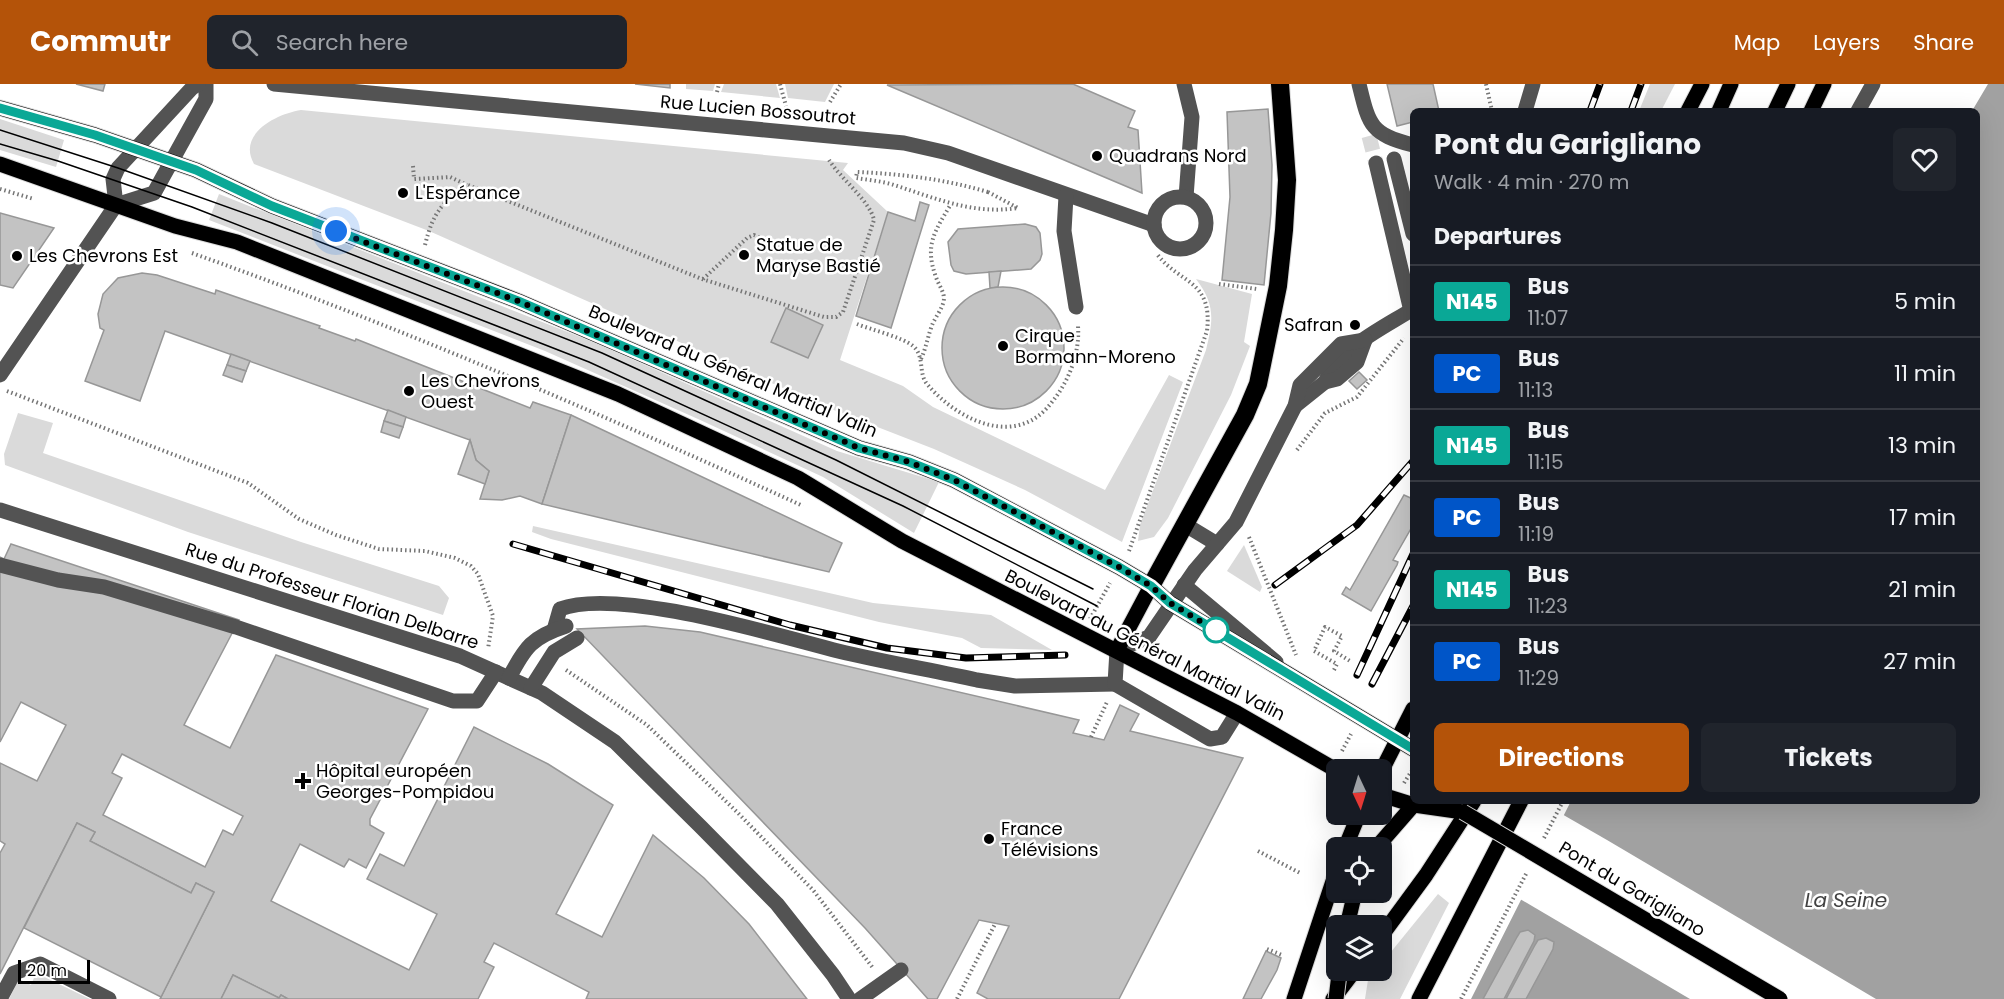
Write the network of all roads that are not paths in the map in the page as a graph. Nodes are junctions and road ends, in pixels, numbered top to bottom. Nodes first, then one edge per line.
1 (198, 84) edge
2 (206, 84) edge
3 (274, 84) edge
4 (1184, 84) edge
5 (1280, 84) edge
6 (1359, 84) edge
7 (1533, 84) edge
8 (1702, 84) edge
9 (1731, 84) edge
10 (1788, 84) edge
11 (1824, 84) edge
12 (1873, 84) edge
13 (0, 108) edge
14 (1526, 108) edge
15 (1690, 108) edge
16 (1720, 108) edge
17 (1776, 108) edge
18 (1812, 108) edge
19 (1860, 108) edge
20 (1410, 144) edge
21 (136, 150) junction
22 (1394, 159) tunnel mouth
23 (172, 162) junction
24 (1376, 163) tunnel mouth
25 (0, 164) edge
26 (1066, 196) junction
27 (1186, 197) junction
28 (116, 206) junction
29 (1410, 222) edge
30 (1154, 225) junction
31 (1410, 302) edge
32 (1076, 307) road end
33 (1410, 311) edge
34 (1365, 340) junction
35 (0, 375) edge
36 (1295, 406) junction
37 (0, 510) edge
38 (1184, 524) junction
39 (1217, 544) junction
40 (0, 565) edge
41 (1184, 585) junction
42 (1151, 586) junction
43 (1170, 603) junction
44 (577, 638) dead end
45 (1117, 650) junction
46 (497, 672) junction
47 (1292, 675) junction
48 (1115, 684) junction
49 (531, 688) junction
50 (1238, 713) junction
51 (1410, 714) edge
52 (1397, 738) junction
53 (1410, 746) edge
54 (1332, 759) edge
55 (1387, 759) edge
56 (1392, 797) edge
57 (1410, 802) edge
58 (1414, 804) edge
59 (1425, 804) edge
60 (1520, 804) edge
61 (1465, 808) edge
62 (1386, 837) edge
63 (1326, 902) edge
64 (1392, 920) edge
65 (901, 970) dead end
66 (1338, 981) edge
67 (1347, 981) edge
68 (0, 999) edge
69 (109, 999) edge
70 (849, 999) edge
71 (860, 999) edge
72 (1294, 999) edge
73 (1335, 999) edge
74 (1419, 999) edge
75 (1780, 999) edge

1 - 21 street
2 - 23 street
3 - 26 street, Rue Lucien Bossoutrot
4 - 27 street
5 - 38 highway
6 - 20 street
7 - 14 street
8 - 15 main road
9 - 16 main road
10 - 17 main road
11 - 18 main road
12 - 19 street
13 - 21 main road, Boulevard du Général Martial Valin
21 - 23 main road, Boulevard du Général Martial Valin
21 - 28 street
22 - 29 street
23 - 28 street
23 - 42 main road, Boulevard du Général Martial Valin
24 - 31 street
25 - 28 main road, Boulevard du Général Martial Valin
26 - 30 street, Rue Lucien Bossoutrot
26 - 32 street
27 - 30 street
27 - 30 street
28 - 35 street
28 - 45 main road, Boulevard du Général Martial Valin
33 - 34 street
34 - 36 street
34 - 36 street
36 - 39 street
37 - 46 street, Rue du Professeur Florian Delbarre
38 - 39 street
38 - 42 highway
39 - 41 street
40 - 46 street
41 - 43 street
41 - 47 street
42 - 43 main road, Boulevard du Général Martial Valin
42 - 45 main road
43 - 45 street
43 - 47 main road, Boulevard du Général Martial Valin
44 - 49 street
45 - 48 street
45 - 50 main road, Boulevard du Général Martial Valin
46 - 48 street
46 - 49 street, Rue du Professeur Florian Delbarre
47 - 52 main road, Boulevard du Général Martial Valin
48 - 50 street
49 - 70 street, Rue du Professeur Florian Delbarre
50 - 54 main road, Boulevard du Général Martial Valin
51 - 52 main road
52 - 53 main road, Boulevard du Général Martial Valin
52 - 55 main road
56 - 57 main road
58 - 62 main road
59 - 61 main road
60 - 74 main road
61 - 64 main road
61 - 75 main road, Pont du Garigliano, bridge
63 - 72 main road
65 - 71 street
66 - 73 main road, bridge
67 - 73 main road
68 - 69 street

